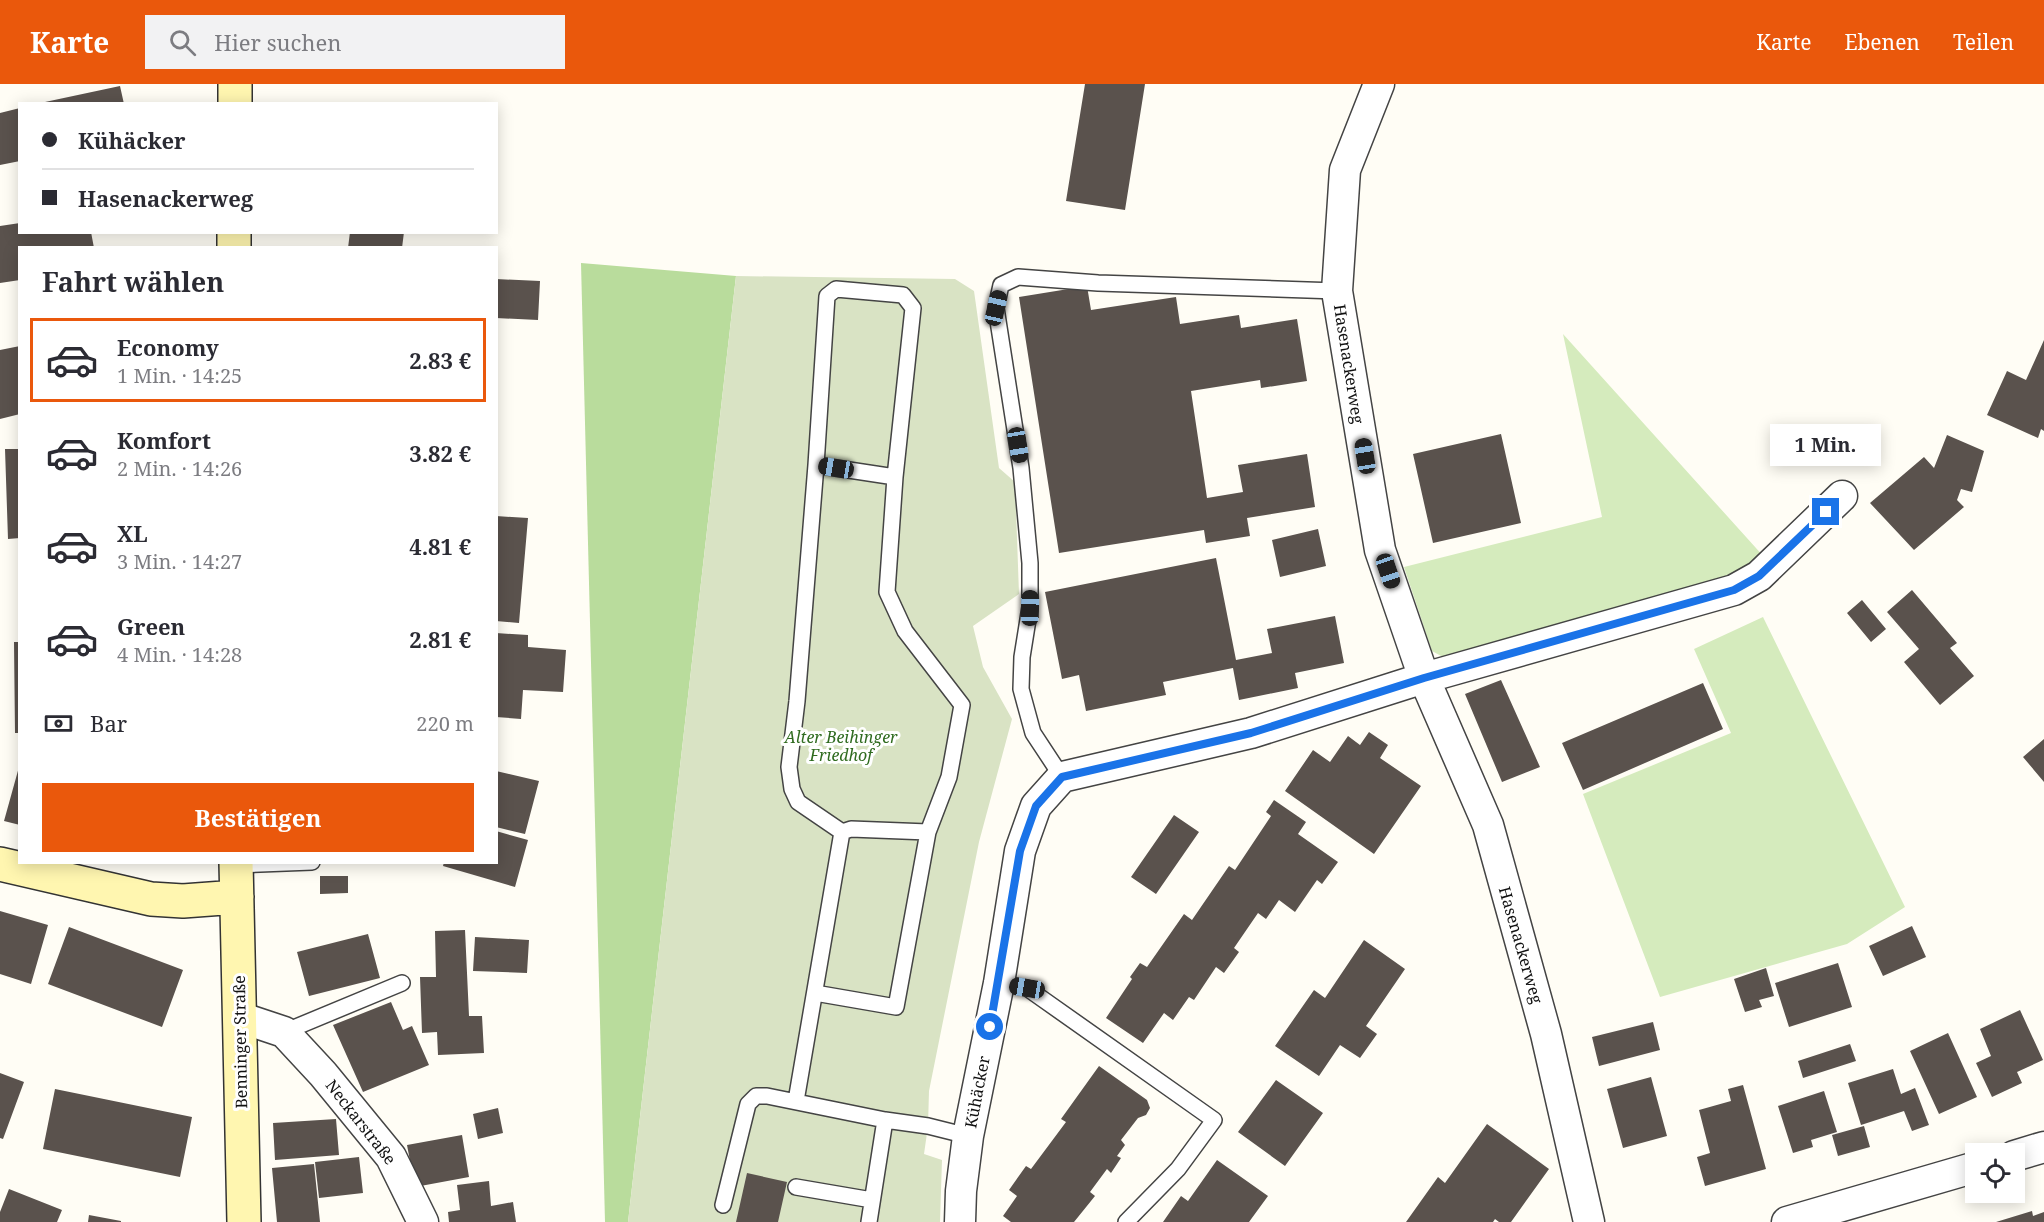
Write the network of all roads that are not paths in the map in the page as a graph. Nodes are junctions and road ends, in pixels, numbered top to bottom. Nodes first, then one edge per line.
1 (235, 84) edge
2 (1379, 84) edge
3 (234, 102) edge
4 (1337, 291) junction
5 (816, 465) junction
6 (895, 477) junction
7 (1842, 496) dead end
8 (1424, 678) junction
9 (1062, 777) junction
10 (843, 832) junction
11 (928, 832) junction
12 (0, 864) edge
13 (300, 864) edge
14 (236, 875) edge
15 (402, 983) dead end
16 (999, 983) junction
17 (815, 993) junction
18 (239, 1017) junction
19 (284, 1032) junction
20 (796, 1101) junction
21 (885, 1120) junction
22 (968, 1136) junction
23 (2044, 1147) edge
24 (2025, 1152) edge
25 (1965, 1170) edge
26 (796, 1187) dead end
27 (872, 1200) junction
28 (723, 1205) dead end
29 (244, 1222) edge
30 (423, 1222) edge
31 (869, 1222) edge
32 (960, 1222) edge
33 (1126, 1222) edge
34 (1589, 1222) edge
35 (1787, 1222) edge

1 - 3 main road
2 - 4 street, Hasenackerweg
4 - 8 street, Hasenackerweg
4 - 9 lane
5 - 6 lane
5 - 6 lane
5 - 10 lane
6 - 11 lane
7 - 8 street
8 - 9 street
8 - 34 street, Hasenackerweg
9 - 16 street, Kühäcker
10 - 11 lane
10 - 17 lane
11 - 17 lane
12 - 14 main road
13 - 14 lane
14 - 18 main road, Benninger Straße
15 - 19 lane
16 - 22 street, Kühäcker
16 - 33 lane
17 - 20 lane
18 - 19 street, Neckarstraße
18 - 29 main road, Benninger Straße
19 - 30 street, Neckarstraße
20 - 21 lane
20 - 28 lane
21 - 22 lane
21 - 27 lane
22 - 32 street, Kühäcker
23 - 24 street
25 - 35 street
26 - 27 lane
27 - 31 lane

